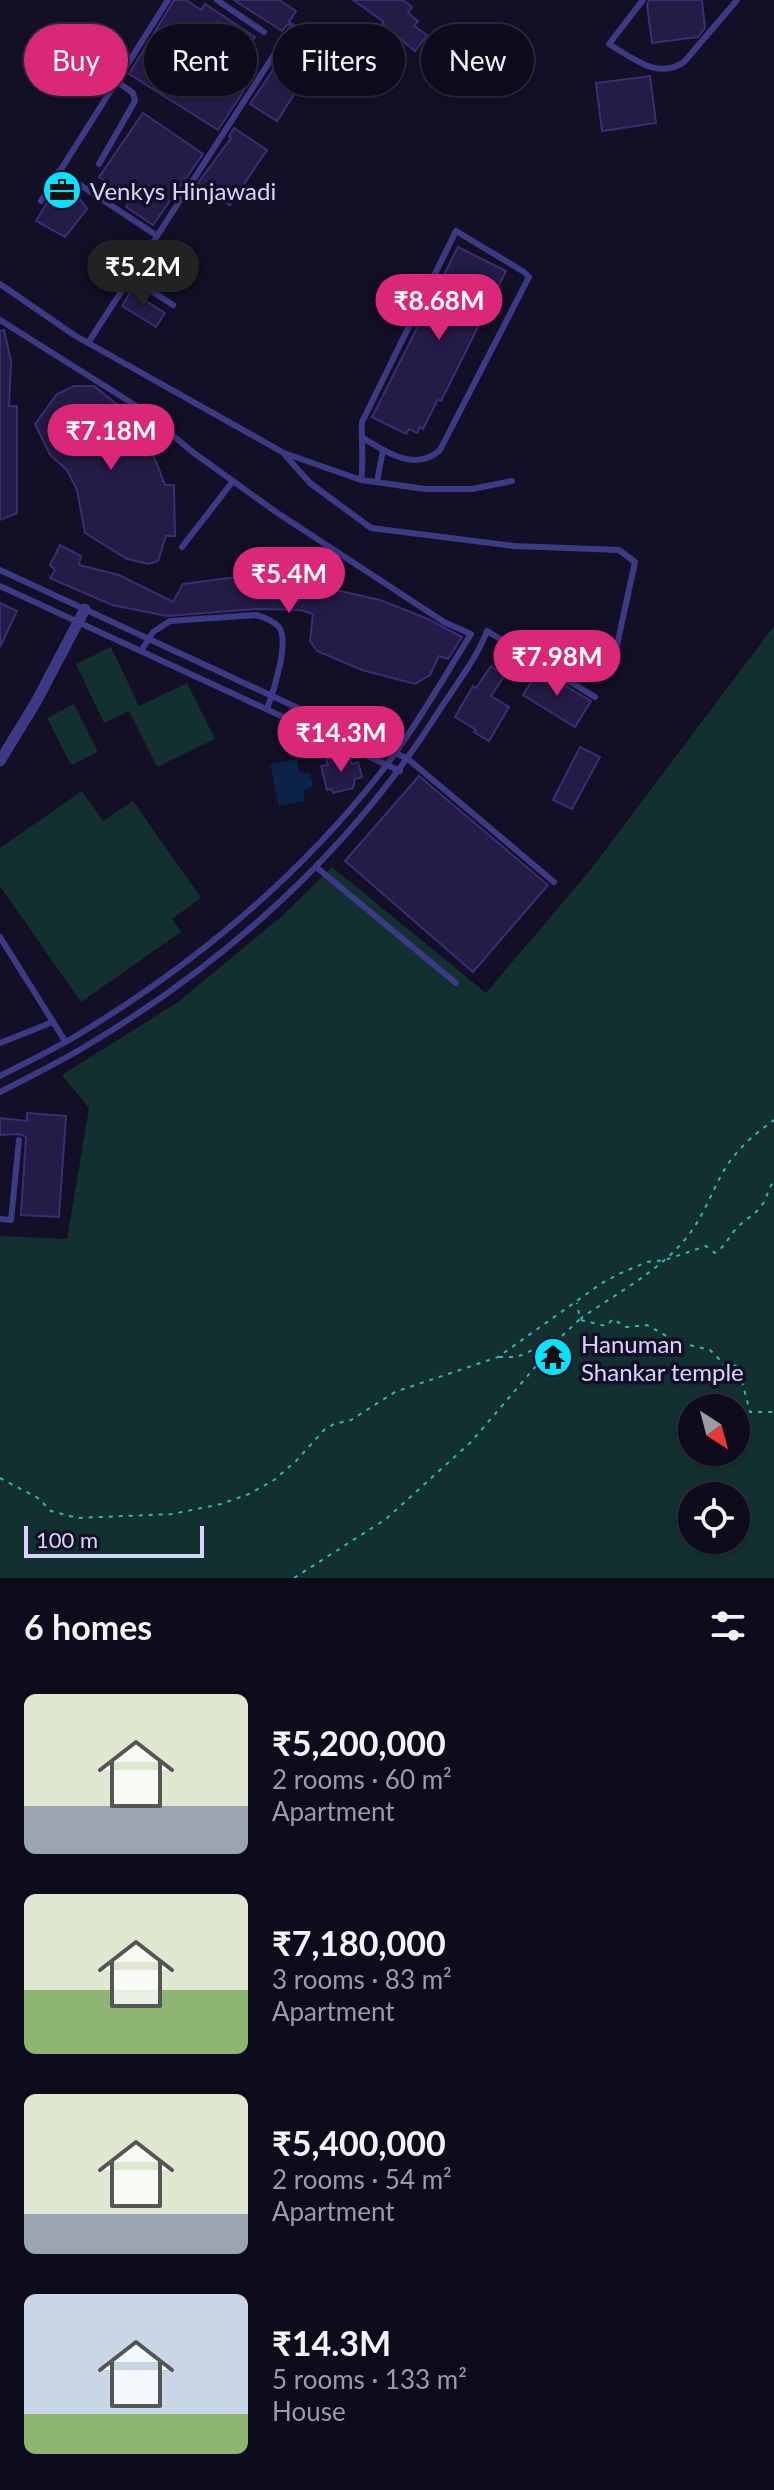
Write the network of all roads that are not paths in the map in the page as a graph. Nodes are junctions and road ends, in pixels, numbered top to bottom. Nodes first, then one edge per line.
1 (168, 0) edge
2 (217, 0) edge
3 (643, 0) edge
4 (734, 1) edge
5 (264, 32) dead end
6 (273, 56) edge
7 (128, 60) edge
8 (128, 89) edge
9 (105, 96) edge
10 (99, 164) dead end
11 (59, 171) junction
12 (41, 201) dead end
13 (156, 235) junction
14 (130, 277) junction
15 (0, 284) edge
16 (173, 305) dead end
17 (0, 320) edge
18 (88, 343) junction
19 (363, 438) junction
20 (383, 450) junction
21 (284, 453) junction
22 (361, 480) junction
23 (233, 481) junction
24 (512, 481) dead end
25 (377, 482) junction
26 (182, 547) dead end
27 (0, 570) edge
28 (0, 586) edge
29 (85, 609) junction
30 (79, 622) junction
31 (149, 639) junction
32 (141, 651) junction
33 (611, 673) dead end
34 (272, 696) junction
35 (595, 697) dead end
36 (267, 709) junction
37 (395, 753) junction
38 (408, 759) junction
39 (0, 761) edge
40 (387, 765) junction
41 (400, 771) junction
42 (316, 867) junction
43 (554, 882) dead end
44 (0, 937) edge
45 (456, 983) dead end
46 (53, 1022) junction
47 (65, 1041) junction
48 (0, 1043) edge
49 (0, 1076) edge
50 (0, 1092) edge
51 (19, 1140) dead end
52 (0, 1219) edge

1 - 7 lane
2 - 5 lane
3 - 4 lane
6 - 13 lane
8 - 10 lane
9 - 11 lane
11 - 12 lane
11 - 13 lane
13 - 14 lane
14 - 16 lane
14 - 18 lane
15 - 18 lane
17 - 23 lane
18 - 21 lane
19 - 20 lane
19 - 20 lane
19 - 22 lane
20 - 25 lane
21 - 22 lane
21 - 33 lane
22 - 25 lane
23 - 26 lane
23 - 37 lane
24 - 25 lane
27 - 29 lane
28 - 30 lane
29 - 30 street
29 - 31 lane
30 - 32 lane
30 - 39 street
31 - 32 lane
31 - 34 lane
31 - 34 lane
32 - 36 lane
34 - 36 lane
34 - 37 lane
35 - 38 lane
36 - 40 lane
37 - 38 lane
37 - 40 lane
38 - 41 lane
38 - 43 lane
40 - 41 lane
40 - 47 lane
41 - 42 lane
42 - 45 lane
42 - 50 lane
44 - 46 lane
46 - 47 lane
46 - 48 lane
47 - 49 lane
51 - 52 lane

